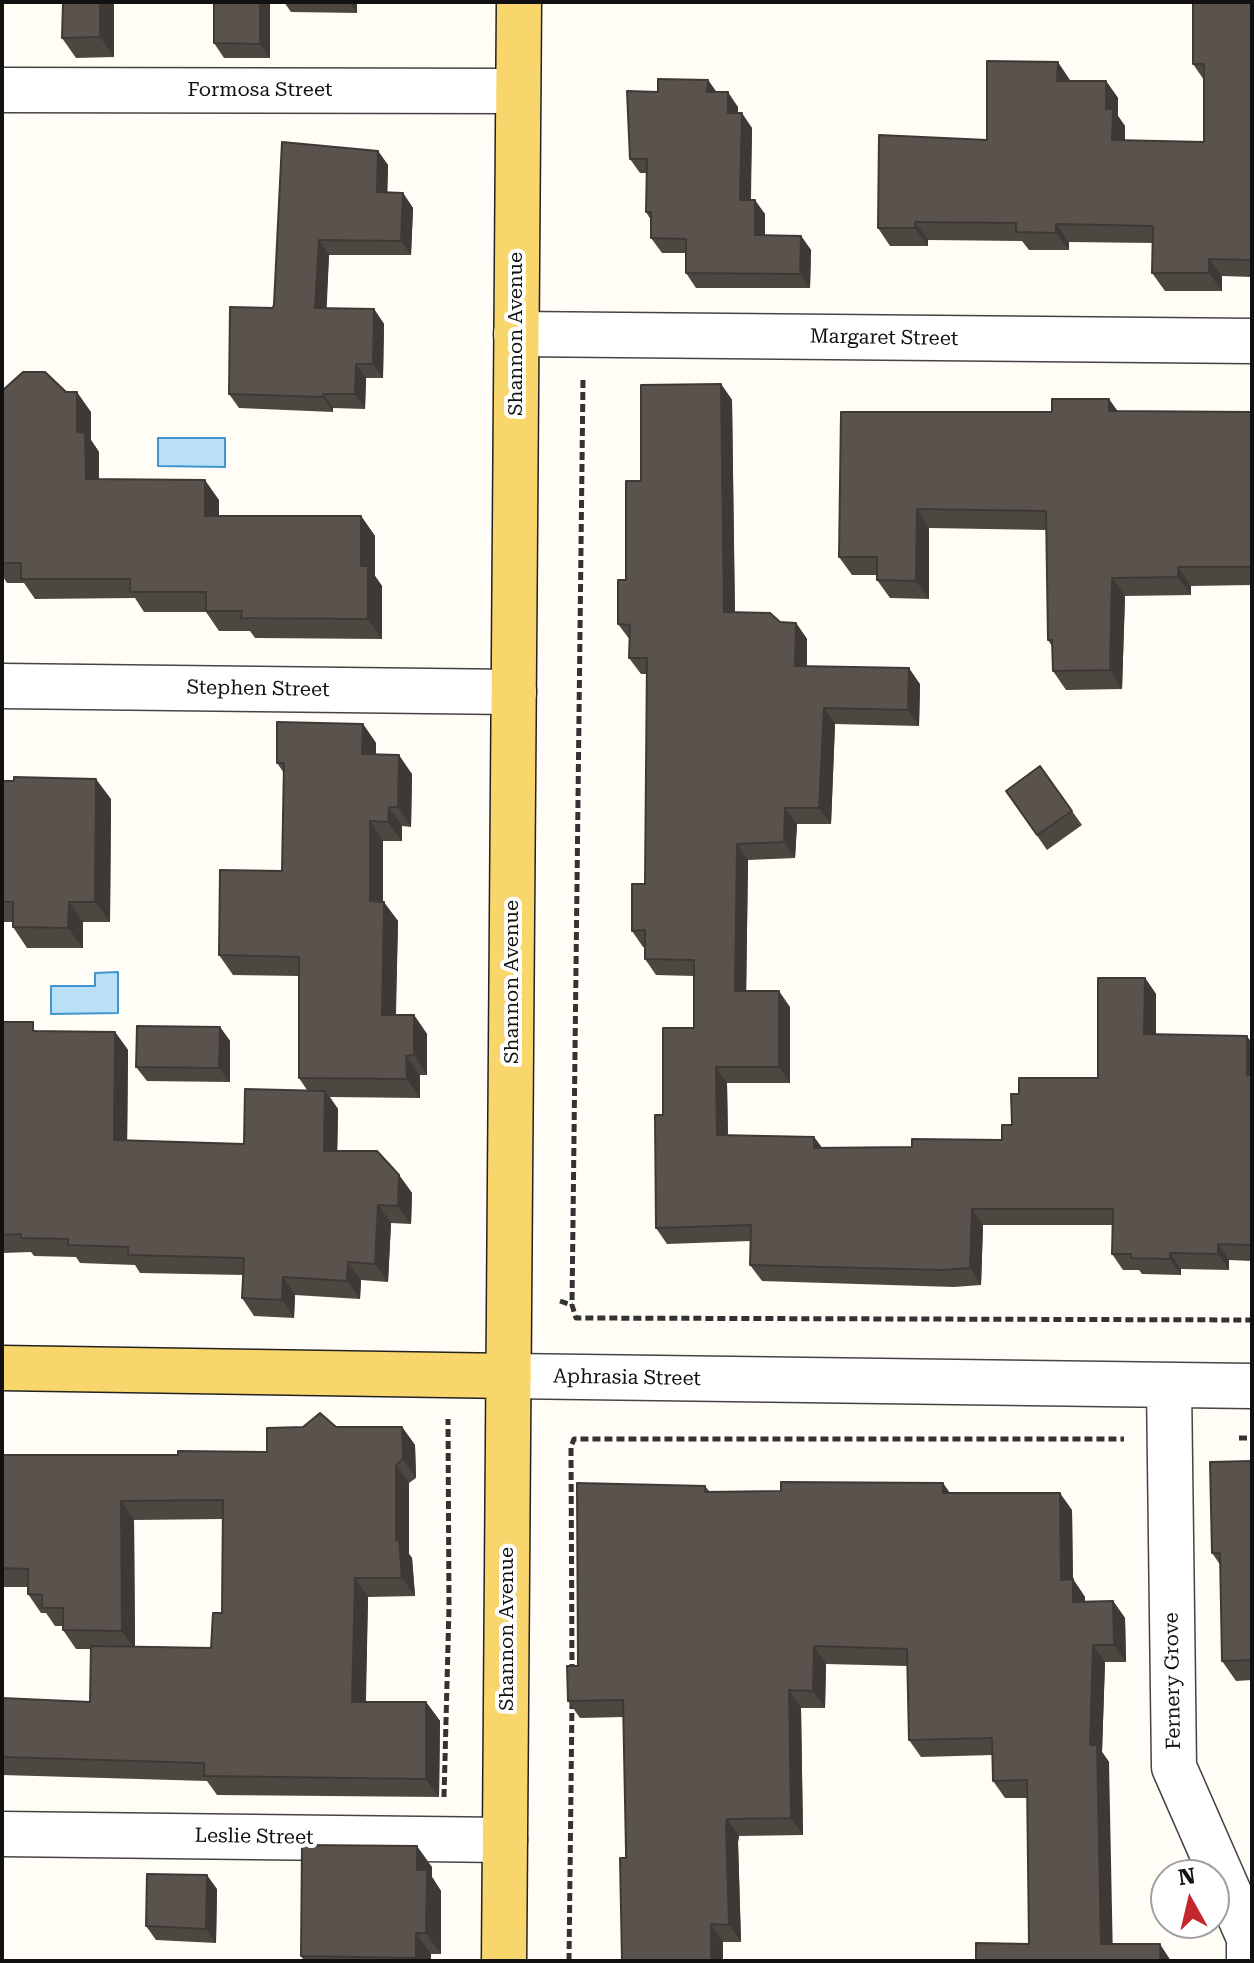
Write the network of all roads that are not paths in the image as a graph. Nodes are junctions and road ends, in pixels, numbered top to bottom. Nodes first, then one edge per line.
1 (519, 2) edge
2 (2, 90) edge
3 (518, 91) junction
4 (516, 334) junction
5 (1252, 341) edge
6 (2, 686) edge
7 (514, 692) junction
8 (2, 1368) edge
9 (509, 1376) junction
10 (1169, 1386) junction
11 (1252, 1386) edge
12 (2, 1834) edge
13 (505, 1840) junction
14 (504, 1961) edge
15 (1249, 1961) edge

1 - 3 main road, Shannon Avenue
2 - 3 street, Formosa Street
3 - 4 main road, Shannon Avenue
4 - 5 street, Margaret Street
4 - 7 main road, Shannon Avenue
6 - 7 street, Stephen Street
7 - 9 main road, Shannon Avenue
8 - 9 main road, Aphrasia Street
9 - 10 street, Aphrasia Street
9 - 13 main road, Shannon Avenue
10 - 11 street, Aphrasia Street
10 - 15 street, Fernery Grove
12 - 13 street, Leslie Street
13 - 14 main road, Shannon Avenue

